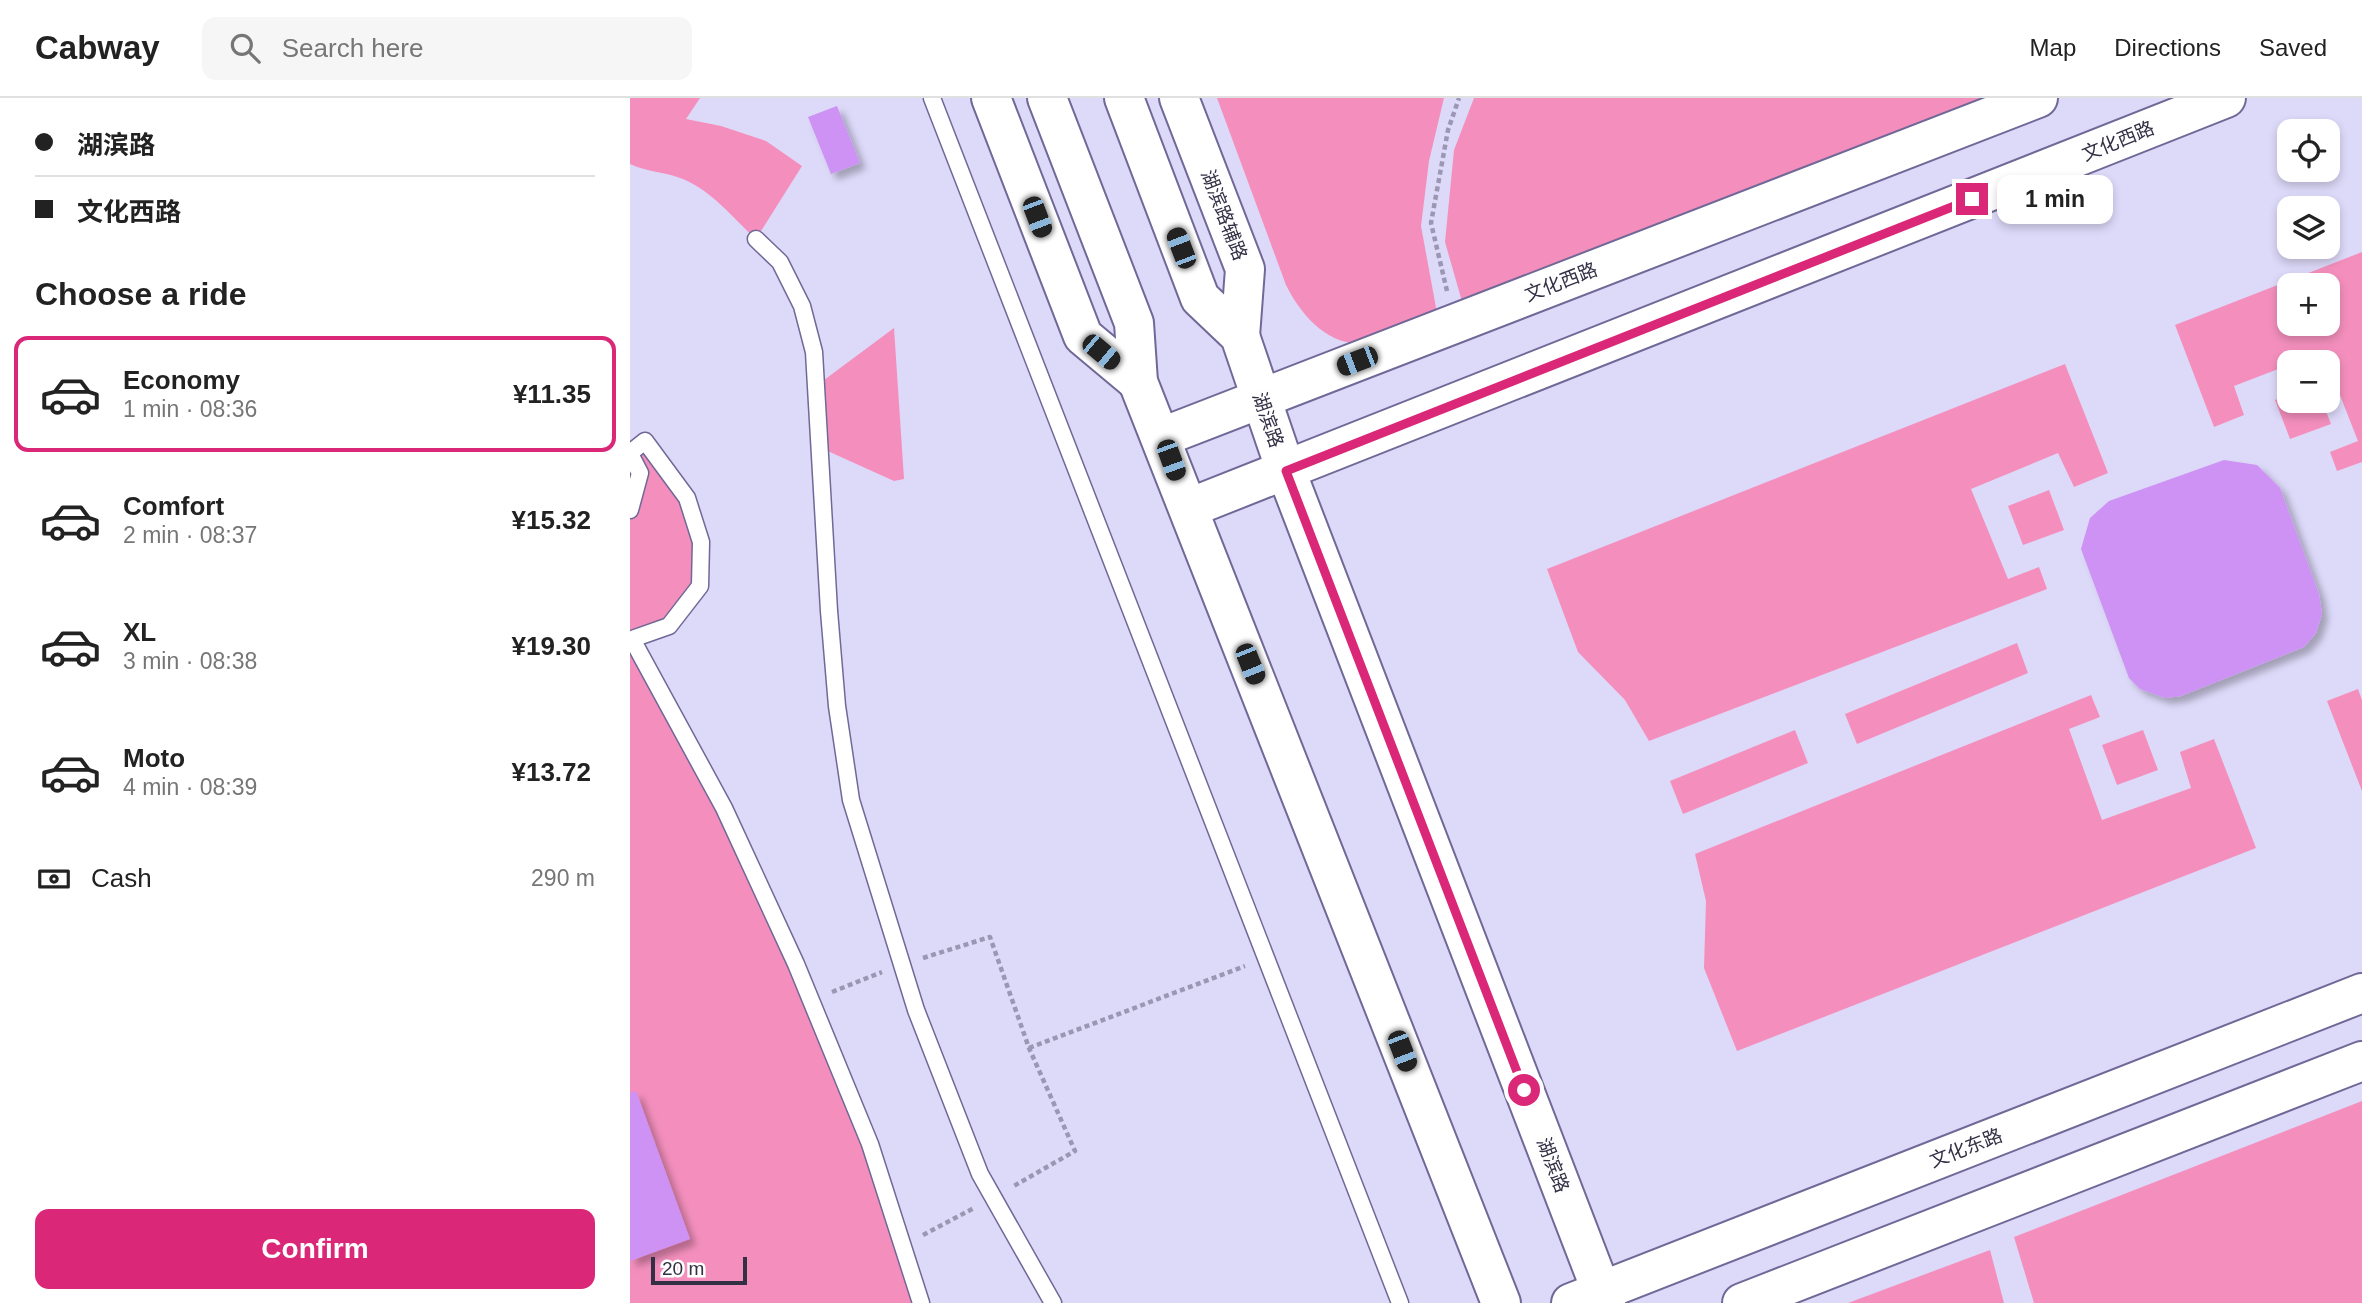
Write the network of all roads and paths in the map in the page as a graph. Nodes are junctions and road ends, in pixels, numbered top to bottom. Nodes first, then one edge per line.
1 (932, 98) edge
2 (991, 98) edge
3 (1047, 98) edge
4 (1124, 98) edge
5 (1179, 98) edge
6 (1459, 98) edge
7 (2038, 98) edge
8 (2226, 98) edge
9 (756, 239) dead end
10 (1455, 323) junction
11 (1240, 336) junction
12 (1138, 382) junction
13 (1260, 398) junction
14 (1162, 437) junction
15 (630, 454) edge
16 (1286, 471) junction
17 (1189, 508) junction
18 (630, 510) edge
19 (1266, 958) junction
20 (902, 965) junction
21 (2362, 993) edge
22 (811, 1001) junction
23 (1029, 1048) junction
24 (2362, 1061) edge
25 (994, 1198) junction
26 (903, 1245) junction
27 (1593, 1299) edge
28 (920, 1303) edge
29 (1053, 1303) edge
30 (1400, 1303) edge
31 (1501, 1303) edge
32 (1742, 1303) edge

1 - 19 lane
2 - 12 street
3 - 12 street
4 - 11 street, 湖滨路
5 - 11 street, 湖滨路辅路
6 - 10 path
7 - 10 street, 文化西路
8 - 16 street, 文化西路
9 - 20 lane
10 - 13 street, 文化西路
11 - 13 street, 湖滨路
12 - 14 street
13 - 14 street, 文化西路
13 - 16 street, 湖滨路
14 - 17 street
15 - 18 lane
15 - 22 lane
16 - 17 street, 文化西路
16 - 27 street, 湖滨路
17 - 31 street
19 - 23 path
19 - 30 lane
20 - 22 path
20 - 23 path
20 - 25 lane
21 - 27 street, 文化东路
22 - 26 lane
23 - 25 path
24 - 32 street
25 - 26 path
25 - 29 lane
26 - 28 lane

